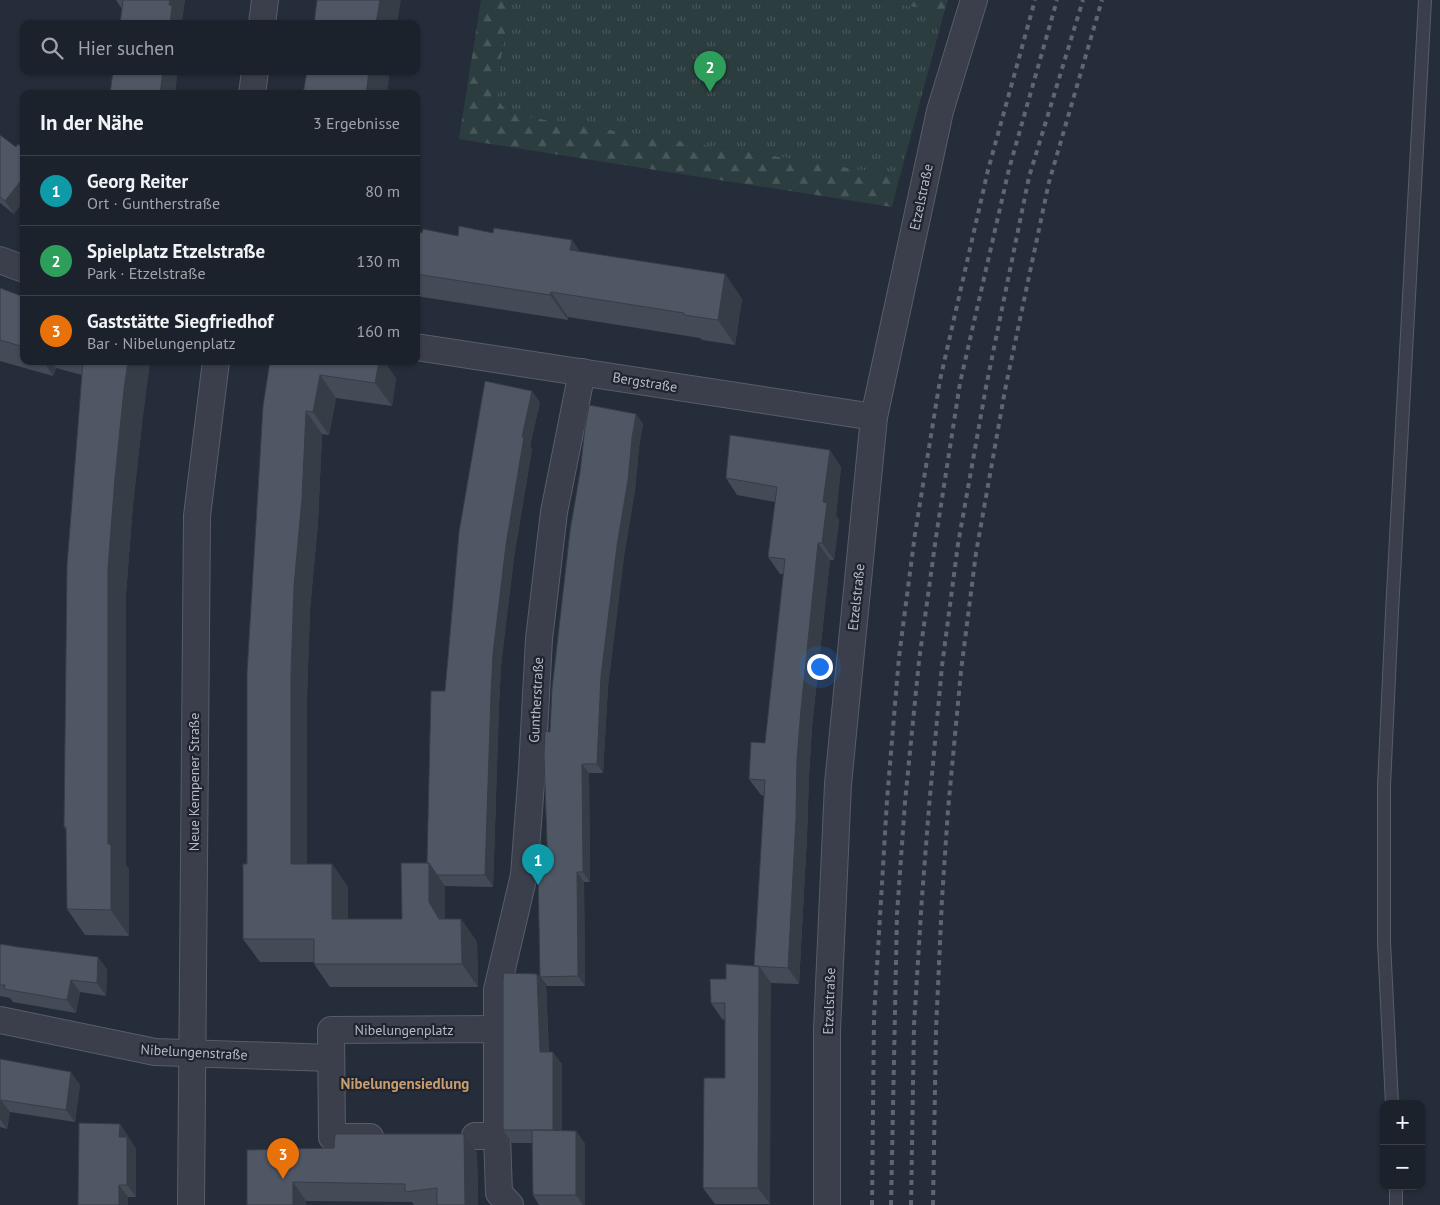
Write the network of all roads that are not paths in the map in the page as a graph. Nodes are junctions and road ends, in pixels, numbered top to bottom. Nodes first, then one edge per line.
1 (265, 0) edge
2 (974, 0) edge
3 (1425, 0) edge
4 (262, 20) edge
5 (254, 75) edge
6 (253, 90) edge
7 (0, 260) edge
8 (20, 268) edge
9 (420, 348) edge
10 (215, 365) edge
11 (582, 372) junction
12 (874, 417) junction
13 (0, 1020) edge
14 (497, 1029) junction
15 (192, 1054) junction
16 (331, 1058) junction
17 (1392, 1100) edge
18 (374, 1137) edge
19 (1396, 1190) edge
20 (190, 1205) edge
21 (510, 1205) edge
22 (827, 1205) edge
23 (1396, 1205) edge

1 - 4 street
2 - 12 street, Etzelstraße
3 - 17 lane
5 - 6 street
7 - 8 street
9 - 11 street, Bergstraße
10 - 15 street, Neue Kempener Straße
11 - 12 street, Bergstraße
11 - 14 street, Guntherstraße
12 - 22 street, Etzelstraße
13 - 15 street, Nibelungenstraße
14 - 16 street, Nibelungenplatz
14 - 21 street
15 - 16 street, Nibelungenstraße
15 - 20 street, Neue Kempener Straße
16 - 18 street, Nibelungenplatz
19 - 23 lane

